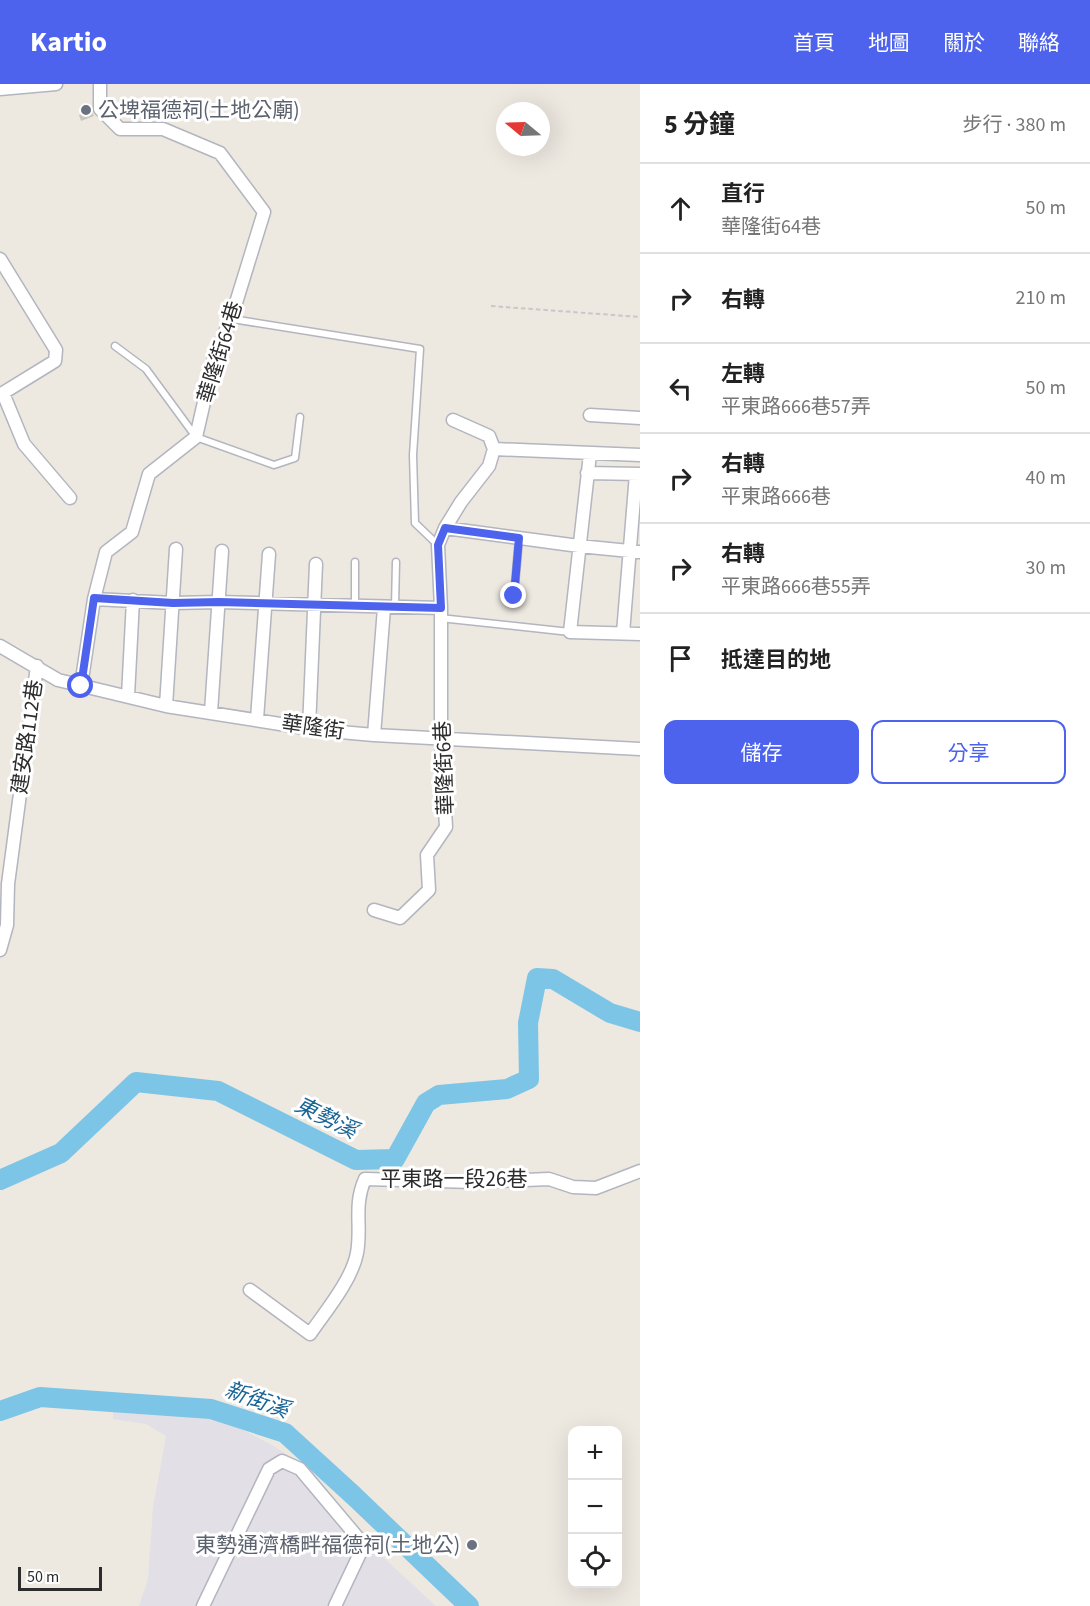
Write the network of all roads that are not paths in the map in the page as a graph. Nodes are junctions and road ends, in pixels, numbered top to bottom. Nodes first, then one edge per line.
1 (56, 84) edge
2 (100, 84) edge
3 (0, 89) edge
4 (0, 260) edge
5 (231, 318) junction
6 (115, 346) dead end
7 (590, 415) dead end
8 (300, 417) dead end
9 (640, 418) edge
10 (453, 420) dead end
11 (196, 437) junction
12 (494, 449) junction
13 (590, 454) junction
14 (640, 455) edge
15 (587, 473) junction
16 (638, 474) edge
17 (70, 498) dead end
18 (445, 528) junction
19 (519, 538) junction
20 (438, 545) junction
21 (579, 546) junction
22 (176, 549) dead end
23 (222, 551) dead end
24 (636, 551) edge
25 (269, 554) dead end
26 (356, 562) dead end
27 (396, 562) dead end
28 (315, 564) dead end
29 (514, 596) dead end
30 (94, 598) junction
31 (133, 600) junction
32 (219, 602) junction
33 (173, 603) junction
34 (266, 603) junction
35 (314, 605) junction
36 (355, 607) junction
37 (389, 608) junction
38 (441, 613) junction
39 (570, 632) junction
40 (623, 633) junction
41 (640, 634) edge
42 (0, 646) edge
43 (37, 666) junction
44 (81, 686) junction
45 (128, 696) junction
46 (166, 706) junction
47 (211, 712) junction
48 (257, 719) junction
49 (309, 728) junction
50 (374, 735) junction
51 (441, 740) junction
52 (640, 749) edge
53 (374, 910) dead end
54 (0, 950) edge
55 (640, 1171) edge
56 (250, 1290) dead end
57 (203, 1606) edge
58 (335, 1606) edge

1 - 3 street
2 - 5 street, 華隆街64巷
4 - 17 street
5 - 11 street, 華隆街64巷
5 - 20 lane
6 - 11 lane
7 - 9 street
8 - 11 lane
10 - 12 street
11 - 30 street
12 - 13 street
12 - 18 street
13 - 14 street
13 - 15 street
15 - 16 street
15 - 21 street
16 - 24 street
18 - 19 street
18 - 20 street
19 - 21 street
19 - 29 lane
20 - 38 street, 華隆街6巷
21 - 24 street
21 - 39 street
22 - 33 street
23 - 32 street
24 - 40 street
25 - 34 street
26 - 36 lane
27 - 37 lane
28 - 35 street
30 - 31 street
30 - 44 street
31 - 33 street
31 - 45 street
32 - 33 street
32 - 34 street
32 - 47 street
33 - 46 street
34 - 35 street
34 - 48 street
35 - 36 street
35 - 49 street
36 - 37 street
37 - 38 street
37 - 50 street
38 - 39 lane
38 - 51 street, 華隆街6巷
39 - 40 street
40 - 41 street
42 - 43 street, 華隆街
43 - 44 street, 華隆街
43 - 54 street, 建安路112巷
44 - 45 street, 華隆街
45 - 46 street, 華隆街
46 - 47 street, 華隆街
47 - 48 street, 華隆街
48 - 49 street, 華隆街
49 - 50 street, 華隆街
50 - 51 street, 華隆街
51 - 52 street, 華隆街
51 - 53 street, 華隆街6巷
55 - 56 street, 平東路一段26巷
57 - 58 street

